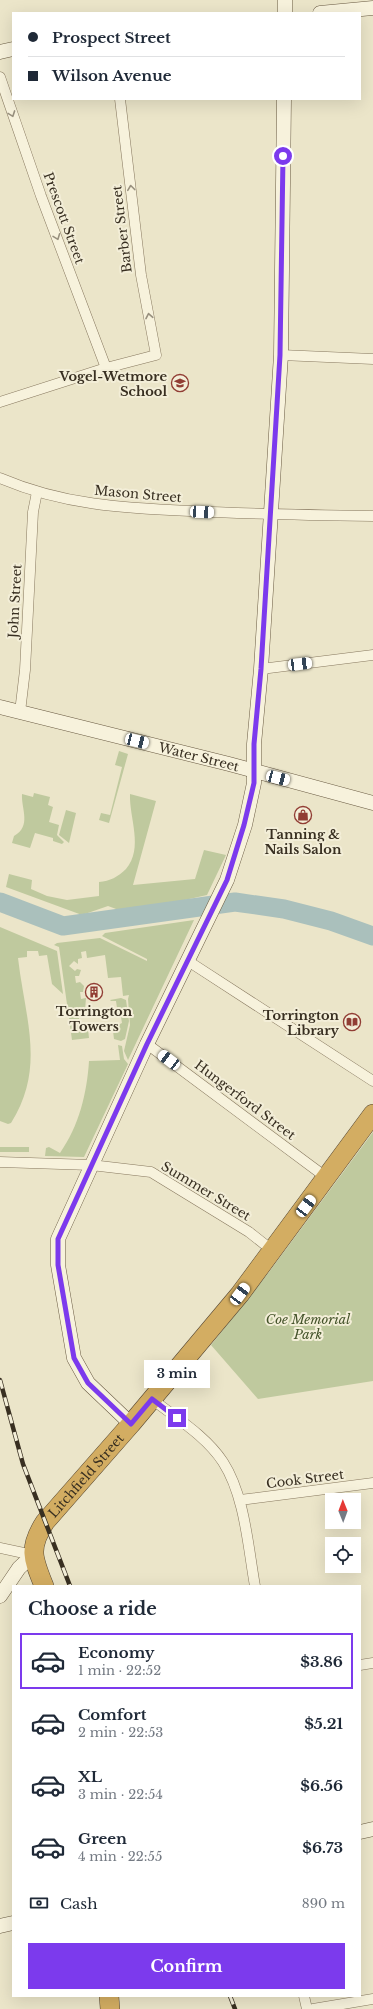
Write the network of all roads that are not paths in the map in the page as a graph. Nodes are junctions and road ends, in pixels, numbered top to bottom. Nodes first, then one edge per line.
1 (285, 0) edge
2 (373, 8) edge
3 (285, 12) edge
4 (331, 12) edge
5 (12, 49) edge
6 (0, 52) edge
7 (0, 77) edge
8 (120, 100) edge
9 (284, 100) edge
10 (280, 355) junction
11 (373, 359) edge
12 (106, 368) junction
13 (0, 402) edge
14 (0, 478) edge
15 (37, 492) junction
16 (270, 515) junction
17 (373, 516) edge
18 (373, 655) edge
19 (261, 669) junction
20 (0, 707) edge
21 (20, 712) junction
22 (254, 771) junction
23 (373, 803) edge
24 (188, 961) junction
25 (147, 1044) junction
26 (373, 1081) edge
27 (373, 1114) edge
28 (0, 1162) edge
29 (91, 1165) junction
30 (327, 1178) junction
31 (273, 1251) junction
32 (152, 1399) junction
33 (131, 1424) junction
34 (373, 1483) edge
35 (240, 1500) junction
36 (0, 1548) edge
37 (33, 1555) junction
38 (44, 1585) edge
39 (255, 1585) edge
40 (0, 1596) edge
41 (373, 1664) edge
42 (361, 1665) edge
43 (373, 1829) edge
44 (361, 1832) edge
45 (12, 1923) edge
46 (0, 1926) edge
47 (109, 1997) edge
48 (304, 1997) edge
49 (373, 1999) edge
50 (110, 2009) edge
51 (307, 2009) edge
52 (313, 2009) edge

1 - 3 main road
2 - 4 main road
5 - 6 main road
7 -> 12 street, Prescott Street
12 -> 8 street, Barber Street
9 - 10 main road
10 - 11 street
10 - 16 main road
12 - 13 street
14 - 15 street, Mason Street
15 - 16 street, Mason Street
15 - 21 street, John Street
16 - 17 street, Mason Street
16 - 19 main road
18 - 19 street
19 - 22 main road
20 - 21 main road, Water Street
21 - 22 main road, Water Street
22 - 23 main road, Water Street
22 - 24 main road
24 - 25 main road
24 - 26 street
25 - 29 main road
25 - 30 street, Hungerford Street
27 - 30 highway, Litchfield Street
28 - 29 street, Summer Street
29 - 31 street, Summer Street
29 - 33 main road
30 - 31 highway, Litchfield Street
31 - 32 highway, Litchfield Street
32 - 33 highway, Litchfield Street
32 - 35 street
33 - 37 highway, Litchfield Street
34 - 35 street, Cook Street
35 - 39 street
36 - 37 street
37 - 38 highway
37 - 40 main road
41 - 42 street
43 - 44 main road
45 - 46 main road
47 - 50 highway
48 - 51 street
49 - 52 street

